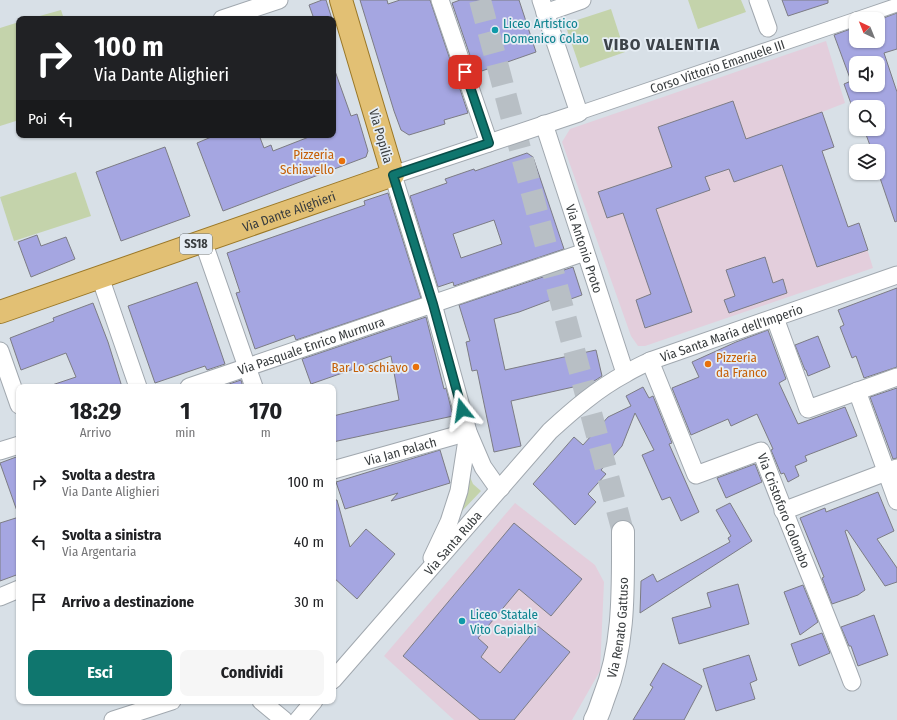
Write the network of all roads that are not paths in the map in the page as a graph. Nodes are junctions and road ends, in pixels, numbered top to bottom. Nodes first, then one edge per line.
1 (280, 0) edge
2 (341, 0) edge
3 (440, 0) edge
4 (582, 0) edge
5 (758, 0) edge
6 (897, 5) edge
7 (543, 6) edge
8 (876, 12) edge
9 (231, 16) edge
10 (849, 21) edge
11 (768, 28) joint
12 (775, 46) junction
13 (578, 113) junction
14 (544, 124) junction
15 (489, 143) junction
16 (393, 175) junction
17 (203, 241) junction
18 (585, 252) junction
19 (897, 276) edge
20 (100, 277) junction
21 (433, 304) junction
22 (0, 312) edge
23 (775, 318) junction
24 (0, 351) edge
25 (650, 361) junction
26 (247, 367) junction
27 (625, 373) junction
28 (897, 377) edge
29 (137, 384) edge
30 (198, 384) edge
31 (253, 384) edge
32 (857, 391) junction
33 (16, 396) edge
34 (574, 408) joint
35 (468, 432) junction
36 (16, 446) edge
37 (0, 452) edge
38 (336, 469) edge
39 (892, 470) edge
40 (501, 488) junction
41 (897, 501) edge
42 (783, 511) junction
43 (623, 532) tunnel mouth
44 (417, 584) junction
45 (16, 590) edge
46 (0, 597) edge
47 (336, 677) edge
48 (852, 682) dead end
49 (163, 704) edge
50 (265, 704) edge
51 (311, 704) edge
52 (112, 720) edge
53 (284, 720) edge
54 (298, 720) edge
55 (595, 720) edge

1 - 9 street
2 - 16 main road, Via Popilia
3 - 15 street
4 - 7 street
5 - 11 street
6 - 8 street, Corso Vittorio Emanuele III
7 - 13 street
10 - 12 street, Corso Vittorio Emanuele III
11 - 12 street
12 - 13 street, Corso Vittorio Emanuele III
13 - 14 street, Via Dante Alighieri
14 - 15 street, Via Dante Alighieri
14 - 18 street, Via Antonio Proto
15 - 16 street, Via Dante Alighieri
16 - 17 main road, Via Dante Alighieri / SS18
16 - 21 street, Via Popilia
17 - 20 main road, Via Dante Alighieri / SS18
17 - 26 street
18 - 21 street, Via Pasquale Enrico Murmura
18 - 27 street, Via Antonio Proto
19 - 23 street, Via Santa Maria dell'Imperio
20 - 22 main road, Via Dante Alighieri / SS18
20 - 29 street
21 - 26 street, Via Pasquale Enrico Murmura
21 - 35 street, Via Popilia
23 - 25 street, Via Santa Maria dell'Imperio
23 - 32 street
24 - 33 street
25 - 27 street, Via Santa Maria dell'Imperio
25 - 42 street, Via Cristoforo Colombo
26 - 30 street, Via Pasquale Enrico Murmura
26 - 31 street
27 - 34 street, Via Santa Maria dell'Imperio
28 - 32 street
32 - 39 street
34 - 40 street, Via Santa Ruba
35 - 38 street, Via Jan Palach
35 - 40 street, Via Popilia
35 - 44 street
36 - 37 street
39 - 41 street
39 - 42 street
40 - 44 street, Via Santa Ruba
42 - 48 street, Via Cristoforo Colombo
43 - 55 main road, Via Renato Gattuso
44 - 47 street, Via Santa Ruba
45 - 46 street
49 - 52 street
50 - 53 street
51 - 54 street

